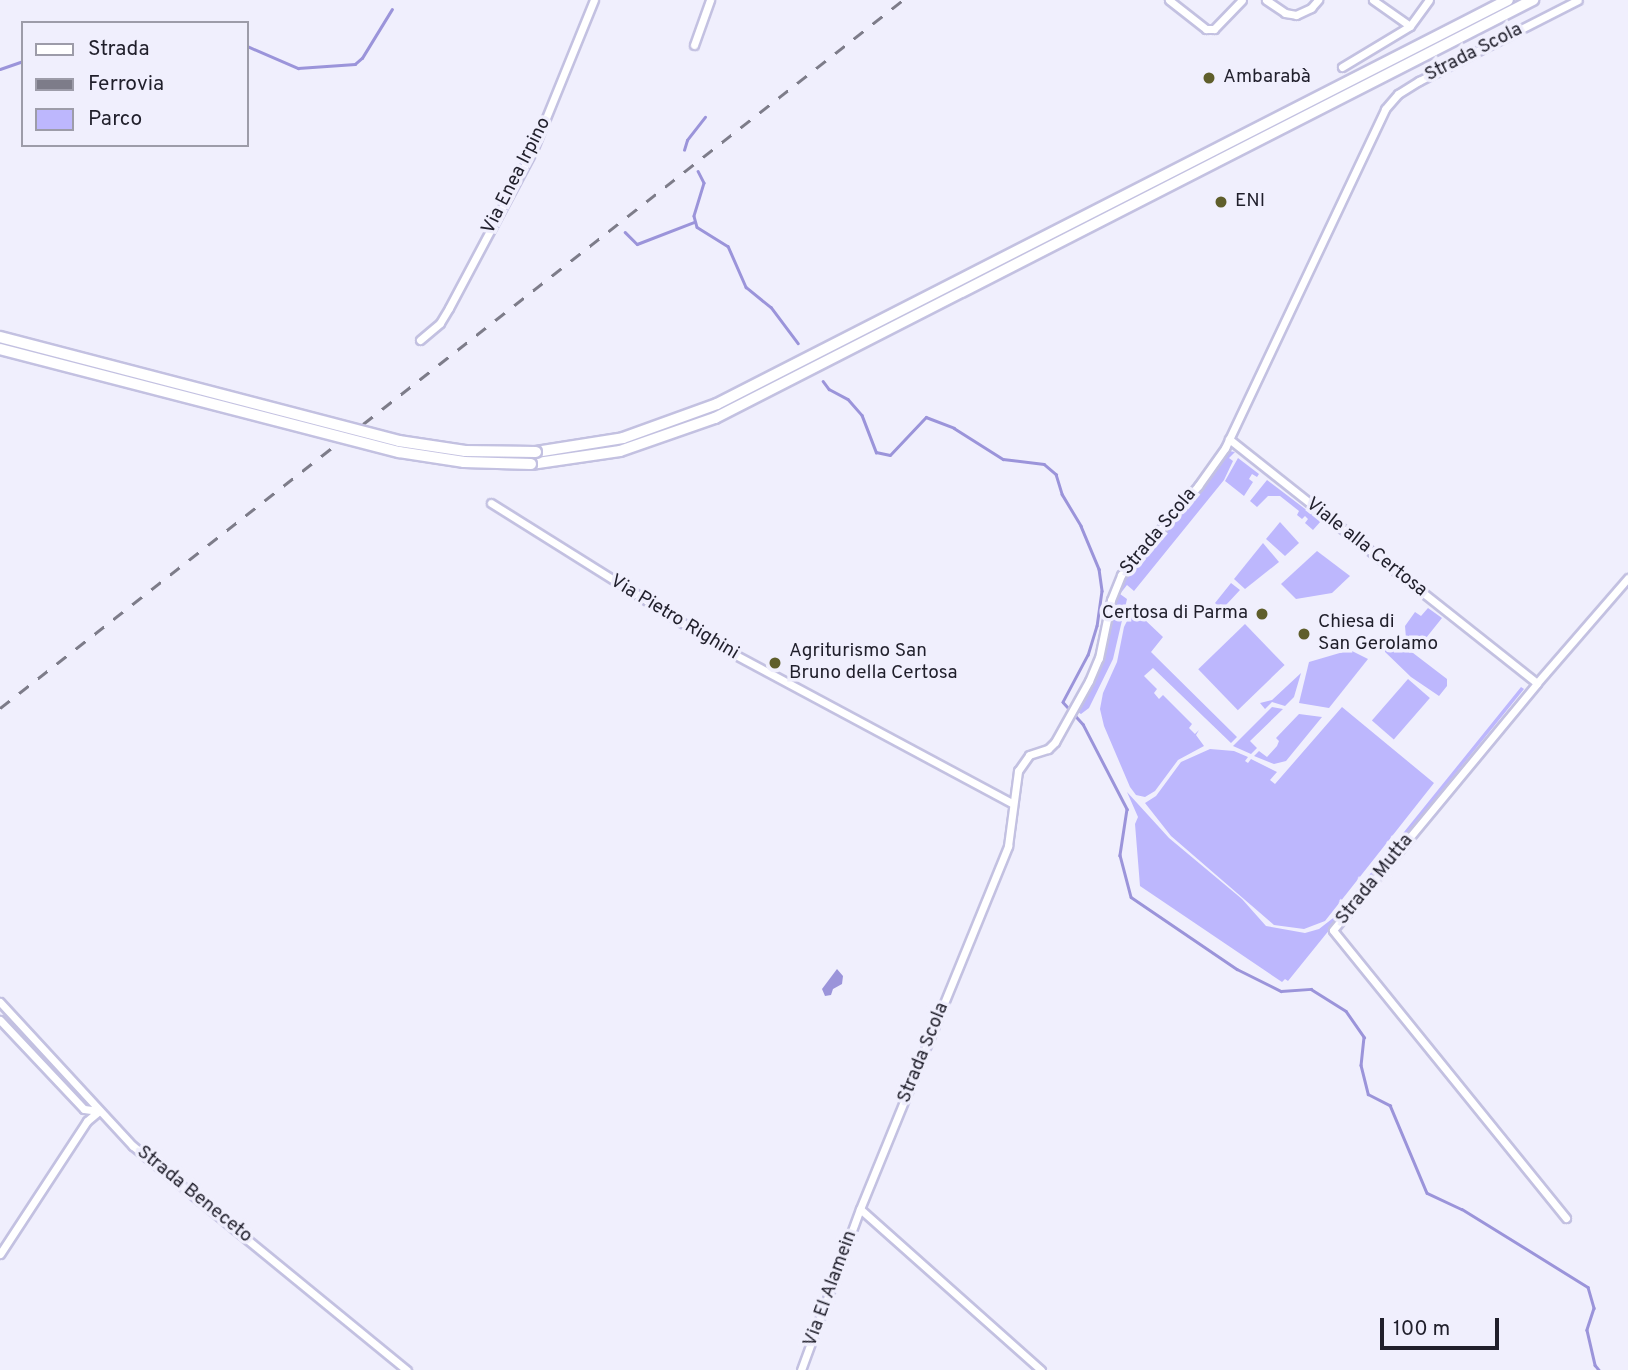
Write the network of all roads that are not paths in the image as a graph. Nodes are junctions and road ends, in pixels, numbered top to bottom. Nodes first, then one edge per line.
1 (594, 0) edge
2 (710, 0) edge
3 (1169, 0) edge
4 (1242, 0) edge
5 (1266, 0) edge
6 (1318, 0) edge
7 (1373, 0) edge
8 (1429, 0) edge
9 (1508, 0) edge
10 (1533, 0) edge
11 (1578, 0) edge
12 (1410, 26) junction
13 (694, 45) dead end
14 (1342, 67) dead end
15 (0, 337) edge
16 (421, 340) dead end
17 (0, 349) edge
18 (1229, 439) junction
19 (491, 503) dead end
20 (1628, 578) edge
21 (1537, 682) junction
22 (1012, 803) junction
23 (0, 1002) edge
24 (0, 1020) edge
25 (99, 1111) junction
26 (860, 1209) junction
27 (1566, 1218) dead end
28 (0, 1254) edge
29 (407, 1370) edge
30 (801, 1370) edge
31 (1041, 1370) edge

1 - 16 street, Via Enea Irpino
2 - 13 street
3 - 4 street
5 - 6 street
7 - 12 street
8 - 12 street
9 - 15 highway, bridge
10 - 17 highway, bridge
11 - 18 street, Strada Scola
12 - 14 street
18 - 21 street, Viale alla Certosa
18 - 22 street, Strada Scola
19 - 22 street, Via Pietro Righini
20 - 21 street, Strada Mutta
21 - 27 street, Strada Mutta
22 - 26 street, Strada Scola
23 - 25 street, Strada Beneceto
24 - 25 street
25 - 28 street
25 - 29 street, Strada Beneceto
26 - 30 street, Via El Alamein
26 - 31 street

